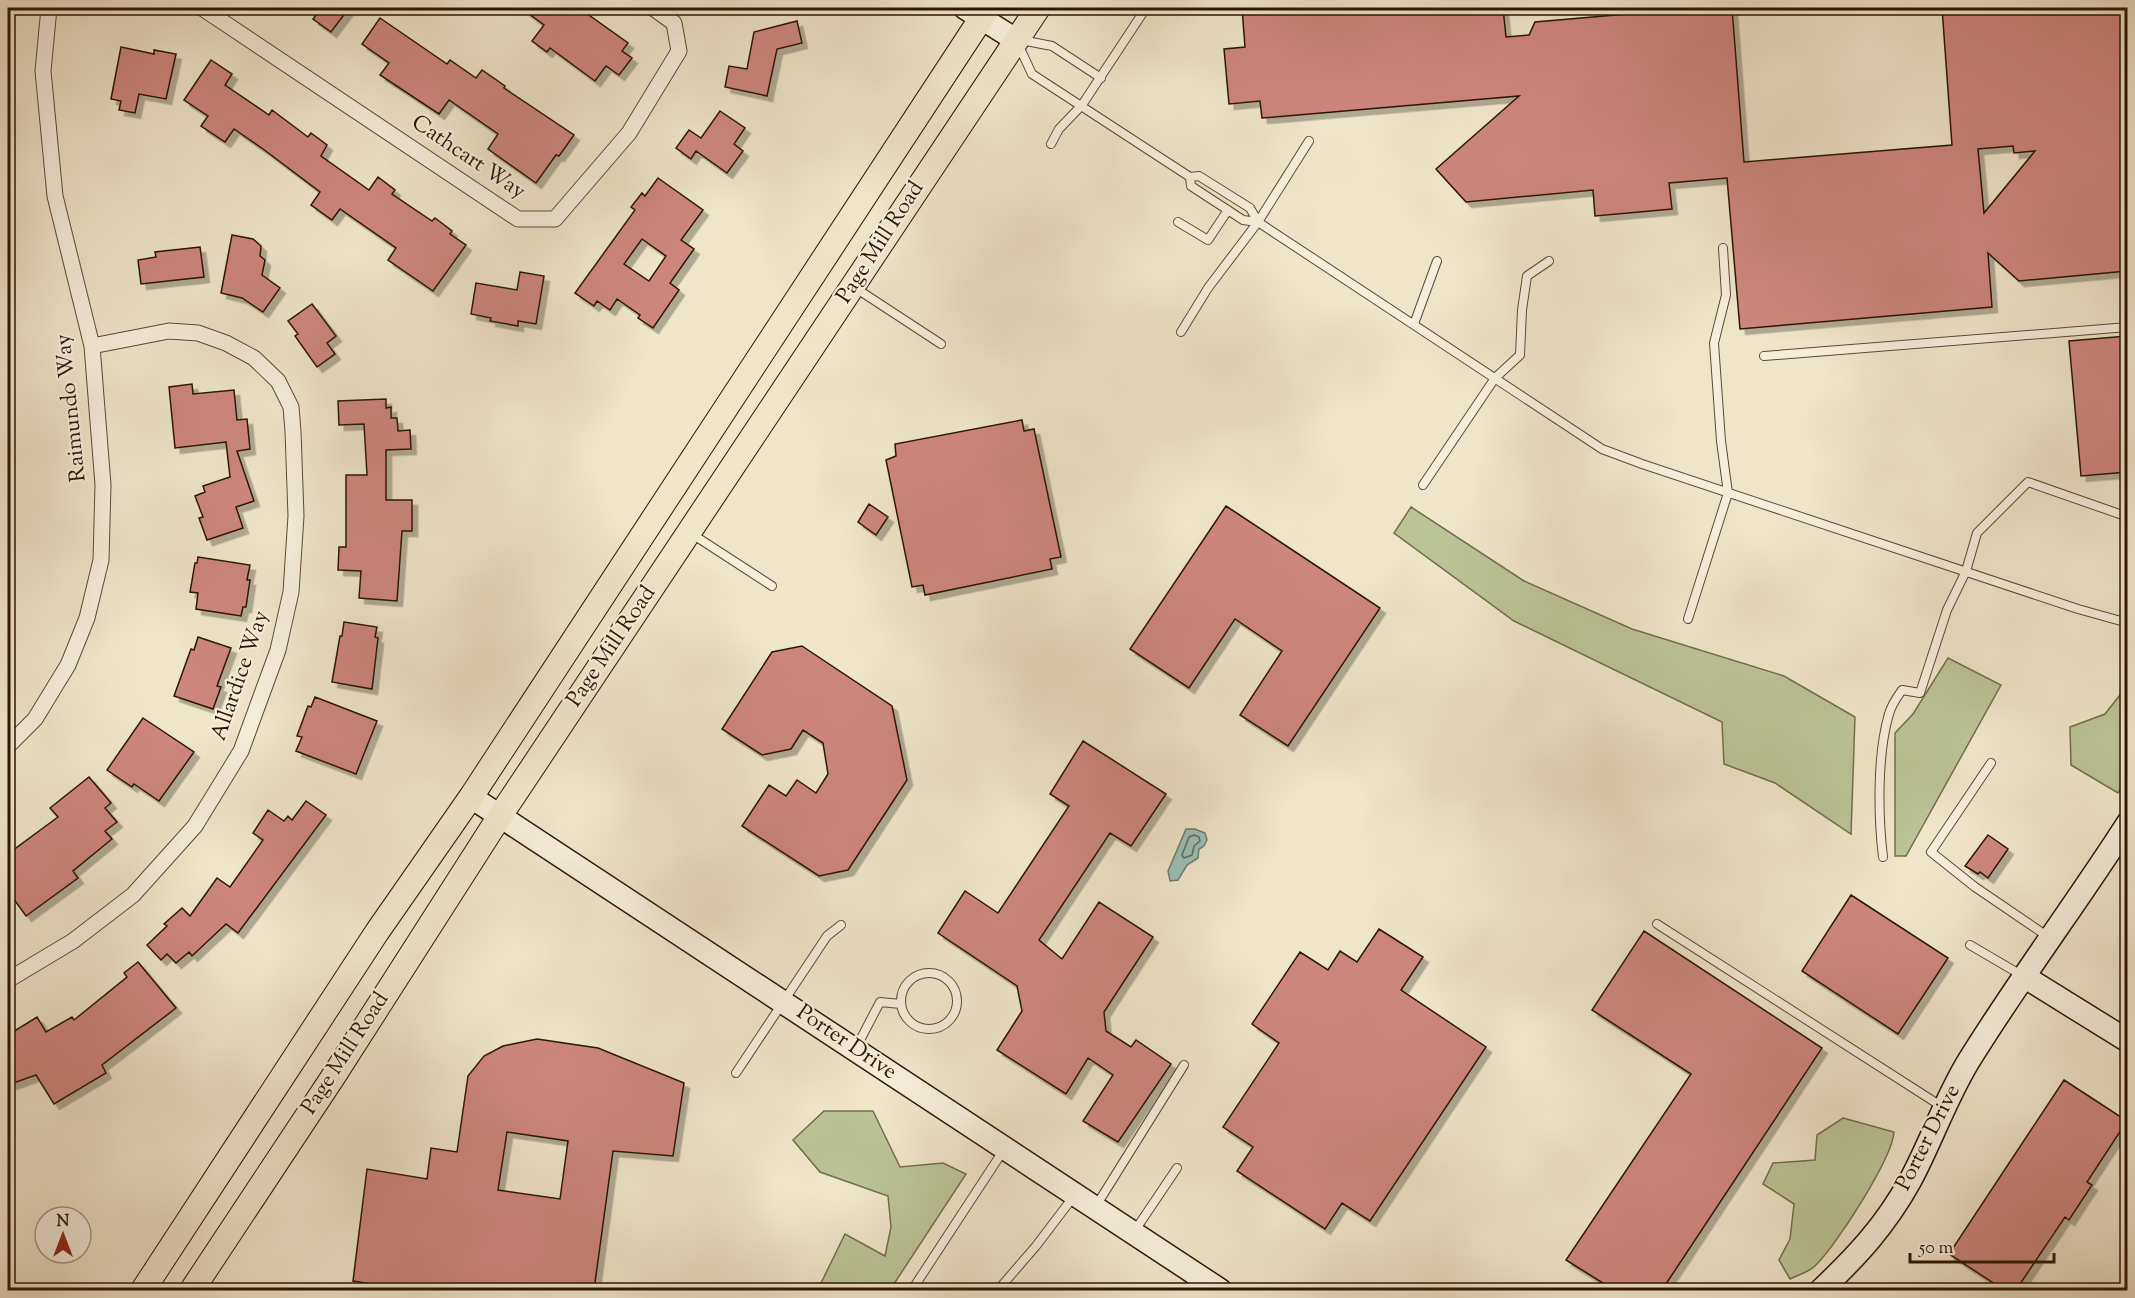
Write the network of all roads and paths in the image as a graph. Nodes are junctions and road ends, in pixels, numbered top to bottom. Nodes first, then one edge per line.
1 (49, 8) edge
2 (202, 8) edge
3 (653, 8) edge
4 (1038, 8) edge
5 (1146, 8) edge
6 (978, 11) edge
7 (1016, 40) junction
8 (1101, 78) junction
9 (1082, 105) junction
10 (1309, 141) dead end
11 (1051, 144) dead end
12 (1190, 177) junction
13 (1228, 210) junction
14 (1178, 222) dead end
15 (1258, 222) junction
16 (1723, 249) dead end
17 (1437, 261) dead end
18 (1549, 261) dead end
19 (853, 286) junction
20 (1413, 324) junction
21 (2127, 327) edge
22 (1181, 332) dead end
23 (941, 344) dead end
24 (92, 346) junction
25 (1764, 356) dead end
26 (1495, 378) junction
27 (1423, 485) dead end
28 (1728, 493) junction
29 (2127, 517) edge
30 (689, 532) junction
31 (1966, 570) junction
32 (772, 586) dead end
33 (1688, 619) dead end
34 (2127, 621) edge
35 (8, 747) edge
36 (1991, 763) dead end
37 (471, 797) junction
38 (500, 816) junction
39 (2127, 823) edge
40 (1883, 857) dead end
41 (1657, 924) dead end
42 (841, 925) dead end
43 (2051, 939) junction
44 (1970, 945) dead end
45 (2025, 977) junction
46 (8, 980) edge
47 (783, 1002) junction
48 (901, 1004) junction
49 (2127, 1041) edge
50 (855, 1050) junction
51 (1184, 1065) dead end
52 (736, 1074) dead end
53 (1943, 1108) junction
54 (1004, 1148) junction
55 (1177, 1168) dead end
56 (1075, 1195) junction
57 (1095, 1207) junction
58 (1134, 1233) junction
59 (143, 1290) edge
60 (192, 1290) edge
61 (912, 1290) edge
62 (998, 1290) edge
63 (1220, 1290) edge
64 (1821, 1290) edge

1 - 24 street, Raimundo Way
2 - 3 street, Cathcart Way
4 - 7 main road, Page Mill Road
5 - 8 lane
6 - 7 street
6 - 37 main road, Page Mill Road
7 - 8 lane
7 - 9 lane
7 - 19 main road, Page Mill Road
8 - 9 lane
9 - 11 lane
9 - 12 lane
10 - 15 lane
12 - 13 lane
12 - 15 lane
13 - 14 lane
13 - 15 lane
15 - 20 lane
15 - 22 lane
16 - 28 lane
17 - 20 lane
18 - 26 lane
19 - 23 lane
19 - 30 main road, Page Mill Road
20 - 26 lane
21 - 25 lane
24 - 35 street, Raimundo Way
24 - 46 street, Allardice Way
26 - 27 lane
26 - 28 lane
28 - 31 lane
28 - 33 lane
29 - 31 lane
30 - 32 lane
30 - 38 main road, Page Mill Road
31 - 34 lane
31 - 40 lane
36 - 43 lane
37 - 38 street, Porter Drive
37 - 59 main road, Page Mill Road
38 - 47 street, Porter Drive
38 - 60 main road, Page Mill Road
39 - 43 street, Porter Drive
41 - 53 lane
42 - 47 lane
43 - 45 street, Porter Drive
44 - 45 lane
45 - 49 street
45 - 53 street, Porter Drive
47 - 50 street, Porter Drive
47 - 52 lane
48 - 48 lane
48 - 50 lane
50 - 54 street, Porter Drive
51 - 57 lane
53 - 64 street, Porter Drive
54 - 56 street, Porter Drive
54 - 61 lane
55 - 58 lane
56 - 57 street, Porter Drive
56 - 62 lane
57 - 58 street, Porter Drive
58 - 63 street, Porter Drive

